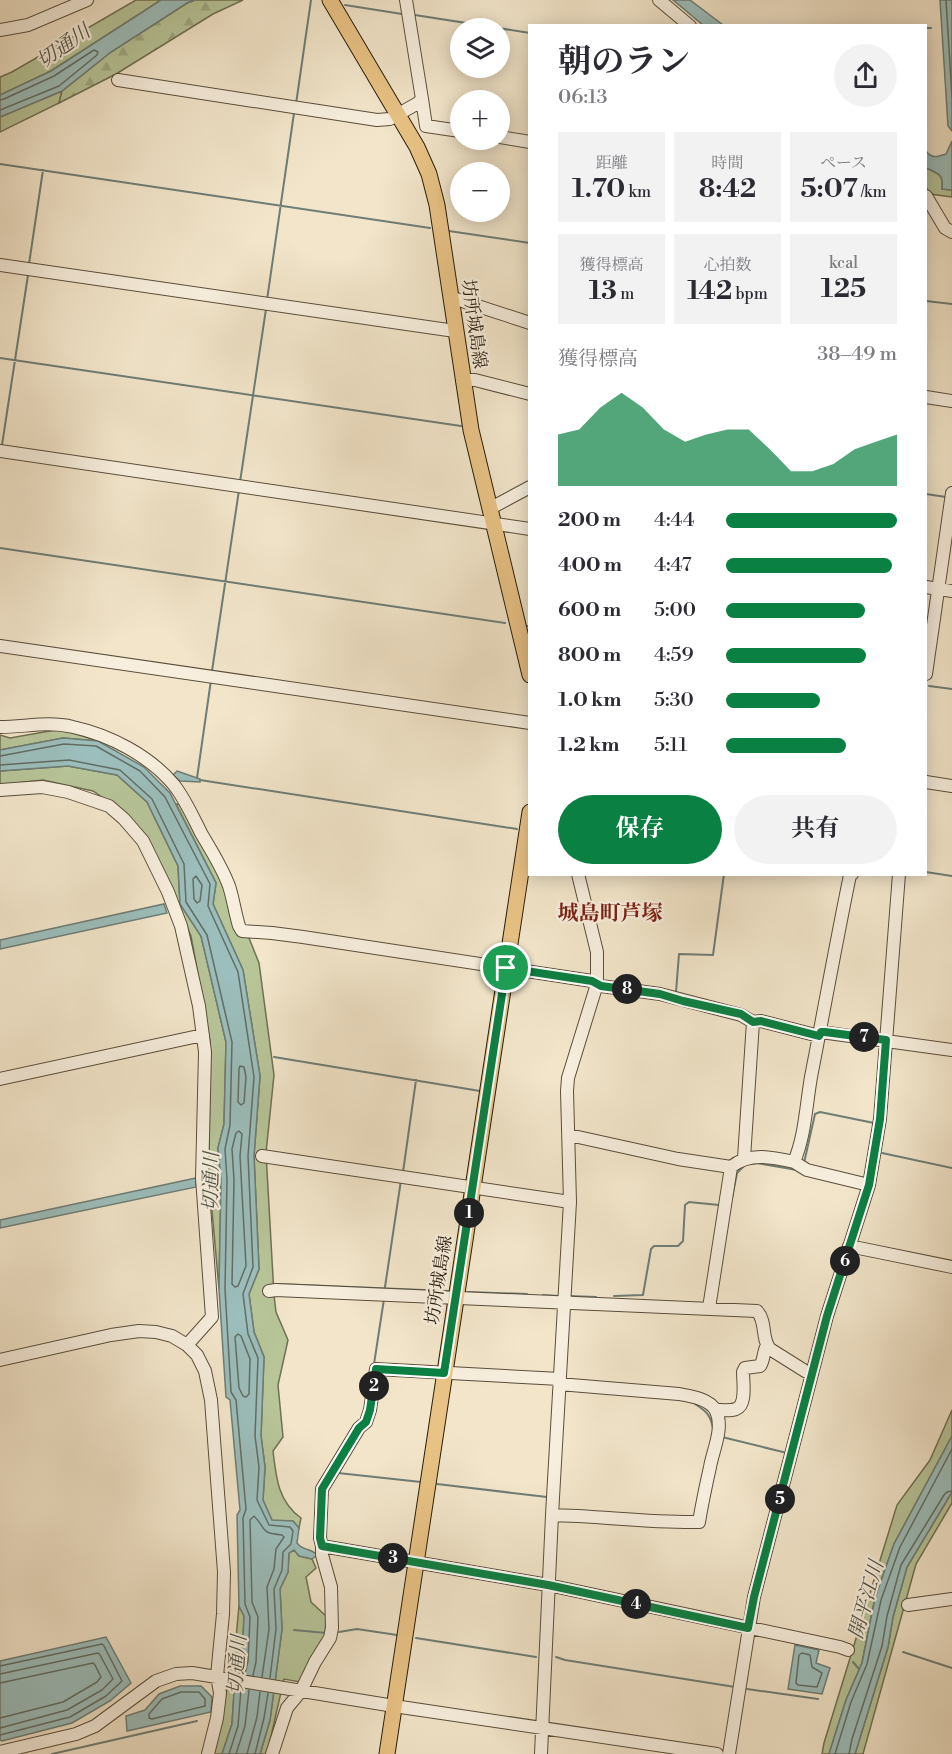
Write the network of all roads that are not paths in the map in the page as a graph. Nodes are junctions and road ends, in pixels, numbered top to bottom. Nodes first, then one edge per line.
1 (87, 0) edge
2 (330, 0) edge
3 (406, 0) edge
4 (659, 0) edge
5 (688, 24) edge
6 (0, 30) edge
7 (118, 80) dead end
8 (422, 99) junction
9 (398, 114) junction
10 (450, 130) edge
11 (510, 139) edge
12 (528, 142) edge
13 (927, 200) edge
14 (952, 232) edge
15 (0, 265) edge
16 (450, 297) junction
17 (528, 322) edge
18 (455, 331) junction
19 (462, 380) junction
20 (528, 394) edge
21 (927, 397) edge
22 (952, 400) edge
23 (0, 451) edge
24 (528, 489) edge
25 (952, 493) edge
26 (491, 517) junction
27 (528, 528) edge
28 (932, 588) edge
29 (952, 591) edge
30 (0, 646) edge
31 (927, 660) edge
32 (528, 667) edge
33 (528, 723) edge
34 (0, 727) edge
35 (927, 782) edge
36 (952, 786) edge
37 (0, 790) edge
38 (528, 825) edge
39 (578, 876) edge
40 (850, 876) edge
41 (899, 876) edge
42 (506, 968) junction
43 (597, 984) junction
44 (753, 1022) junction
45 (820, 1034) junction
46 (203, 1035) junction
47 (886, 1040) junction
48 (952, 1050) edge
49 (0, 1079) edge
50 (569, 1135) junction
51 (262, 1156) dead end
52 (744, 1158) junction
53 (794, 1162) junction
54 (730, 1167) junction
55 (869, 1185) junction
56 (472, 1187) junction
57 (570, 1202) junction
58 (849, 1246) junction
59 (952, 1267) edge
60 (269, 1291) dead end
61 (456, 1297) junction
62 (564, 1302) junction
63 (709, 1308) junction
64 (187, 1345) junction
65 (767, 1345) junction
66 (0, 1360) edge
67 (444, 1373) junction
68 (812, 1374) junction
69 (560, 1382) junction
70 (716, 1410) junction
71 (552, 1515) junction
72 (322, 1546) junction
73 (416, 1562) junction
74 (548, 1585) junction
75 (952, 1599) edge
76 (908, 1605) dead end
77 (748, 1628) junction
78 (848, 1650) dead end
79 (222, 1677) junction
80 (301, 1691) junction
81 (394, 1706) junction
82 (542, 1728) junction
83 (0, 1752) edge
84 (208, 1754) edge
85 (272, 1754) edge
86 (387, 1754) edge
87 (541, 1754) edge
88 (717, 1754) edge
89 (729, 1754) edge

1 - 6 street
2 - 9 main road, 坊所城島線
3 - 8 street
4 - 5 street
7 - 9 street
8 - 9 street
8 - 10 street
9 - 16 main road, 坊所城島線
11 - 12 street
13 - 14 street
15 - 18 street
16 - 17 street
16 - 18 main road, 坊所城島線
18 - 19 main road, 坊所城島線
19 - 20 street
19 - 26 main road, 坊所城島線
21 - 22 street
23 - 26 street
24 - 26 street
25 - 28 street
26 - 27 street
26 - 32 main road, 坊所城島線
28 - 29 street
28 - 31 street
30 - 33 street
34 - 42 street
35 - 36 street
37 - 46 street
38 - 42 main road, 坊所城島線
39 - 43 street
40 - 45 street
41 - 47 street
42 - 43 street
42 - 56 main road, 坊所城島線
43 - 44 street
43 - 50 street
44 - 45 street
44 - 52 street
45 - 47 street
45 - 53 street
46 - 49 street
46 - 64 street
47 - 48 street
47 - 55 street
50 - 54 street
50 - 57 street
51 - 56 street
52 - 53 street
52 - 54 street
53 - 55 street
54 - 63 street
55 - 58 street
56 - 57 street
56 - 61 main road, 坊所城島線
57 - 62 street
58 - 59 street
58 - 68 street
60 - 61 street
61 - 62 street
61 - 67 main road, 坊所城島線
62 - 63 street
62 - 69 street
63 - 65 street
64 - 66 street
64 - 79 street
65 - 68 street
65 - 70 street
67 - 69 street
67 - 72 street
67 - 73 main road, 坊所城島線
68 - 77 street
69 - 70 street
69 - 71 street
70 - 71 street
71 - 74 street
72 - 73 street
72 - 80 street
73 - 74 street
73 - 81 main road, 坊所城島線
74 - 77 street
74 - 82 street
75 - 76 street
77 - 78 street
77 - 89 street
79 - 80 street
79 - 83 street
79 - 84 street
80 - 81 street
80 - 85 street
81 - 82 street
81 - 86 main road, 坊所城島線
82 - 87 street
82 - 88 street

